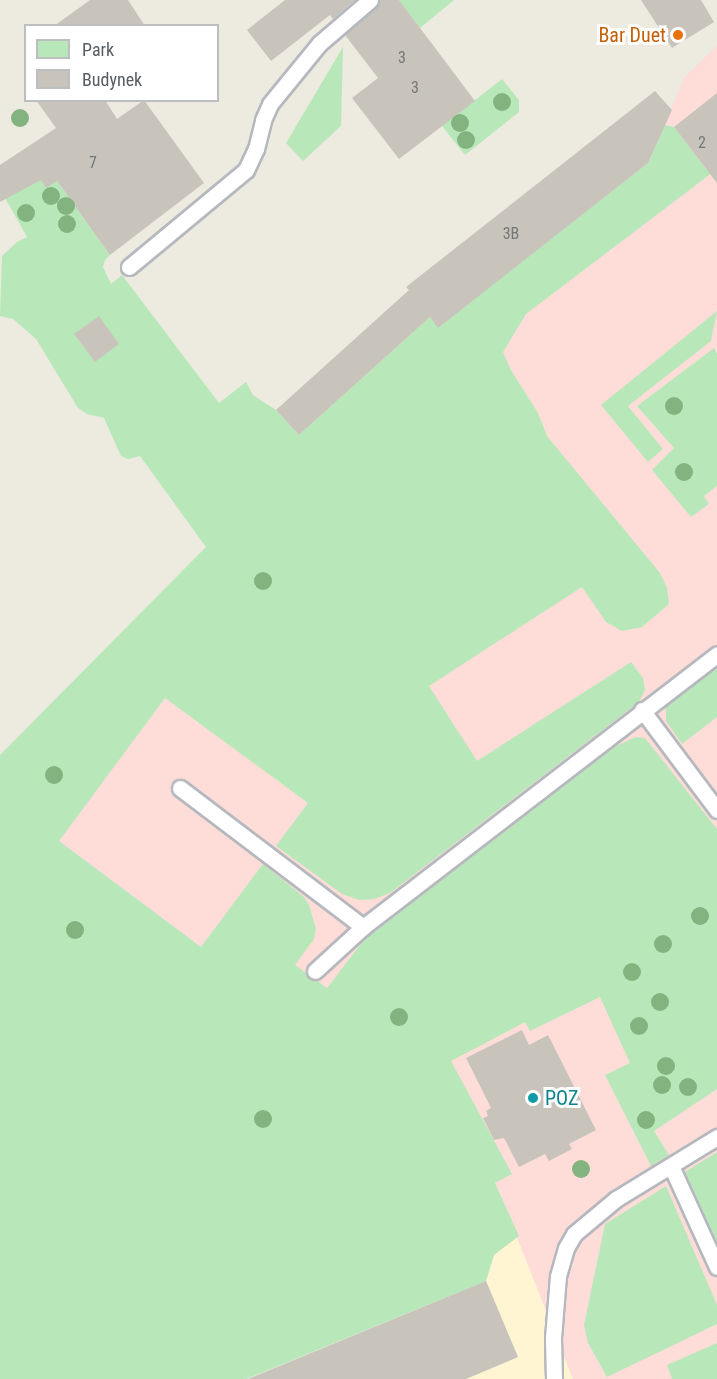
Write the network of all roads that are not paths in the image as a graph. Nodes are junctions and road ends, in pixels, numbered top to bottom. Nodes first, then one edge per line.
1 (370, 0) edge
2 (129, 267) dead end
3 (717, 654) edge
4 (642, 710) junction
5 (180, 788) dead end
6 (717, 810) edge
7 (363, 927) junction
8 (315, 971) dead end
9 (717, 1137) edge
10 (671, 1166) junction
11 (717, 1268) edge
12 (554, 1379) edge

1 - 2 lane
3 - 4 lane
4 - 6 lane
4 - 7 lane
5 - 7 lane
7 - 8 lane
9 - 10 lane
10 - 11 lane
10 - 12 lane

